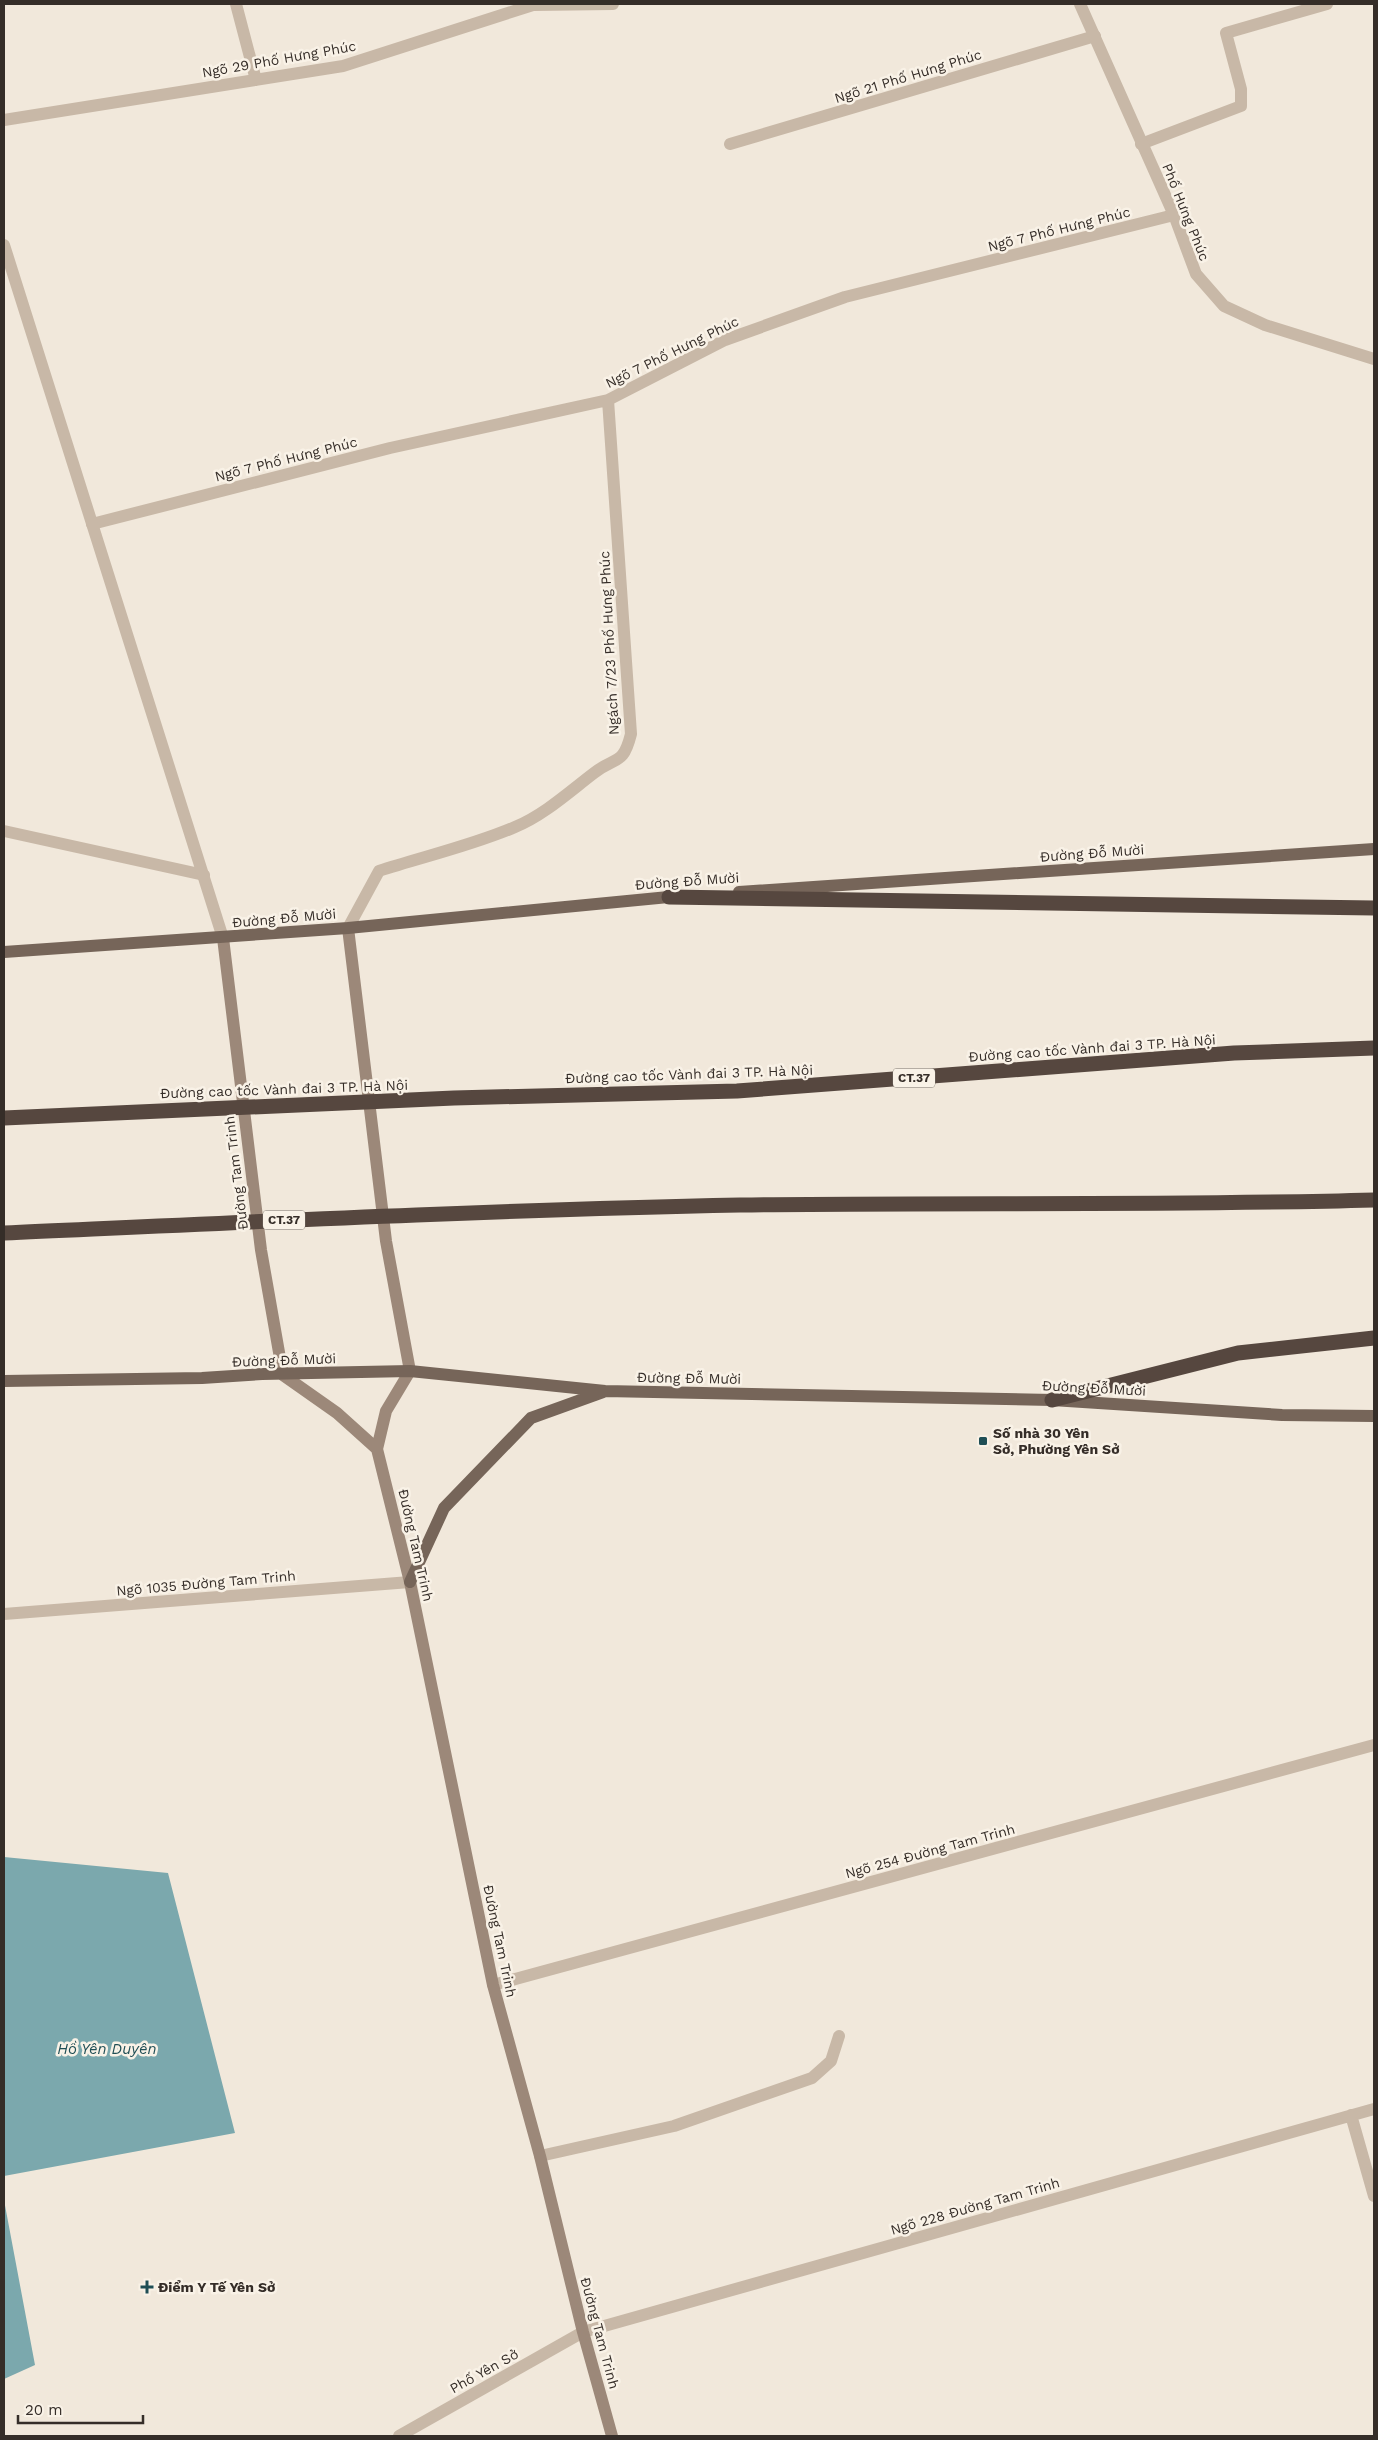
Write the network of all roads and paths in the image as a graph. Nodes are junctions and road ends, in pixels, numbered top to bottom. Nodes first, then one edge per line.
1 (236, 4) edge
2 (613, 4) edge
3 (1080, 4) edge
4 (1327, 4) edge
5 (1095, 36) junction
6 (256, 80) junction
7 (4, 120) edge
8 (730, 144) dead end
9 (1141, 144) junction
10 (1174, 215) junction
11 (4, 245) edge
12 (1374, 359) edge
13 (608, 400) junction
14 (92, 524) junction
15 (4, 831) edge
16 (1374, 849) edge
17 (204, 875) junction
18 (670, 897) junction
19 (1374, 908) edge
20 (348, 928) junction
21 (223, 938) junction
22 (4, 952) edge
23 (1374, 1048) edge
24 (4, 1118) edge
25 (1374, 1200) edge
26 (4, 1233) edge
27 (1374, 1338) edge
28 (410, 1371) junction
29 (283, 1375) junction
30 (4, 1381) edge
31 (605, 1391) junction
32 (1052, 1400) junction
33 (1374, 1416) edge
34 (377, 1449) junction
35 (410, 1582) junction
36 (4, 1614) edge
37 (1374, 1745) edge
38 (493, 1985) junction
39 (839, 2036) dead end
40 (1374, 2109) edge
41 (1351, 2115) junction
42 (540, 2156) junction
43 (1374, 2196) edge
44 (583, 2332) junction
45 (399, 2436) edge
46 (612, 2436) edge

1 - 6 street
2 - 6 street, Ngõ 29 Phố Hưng Phúc
3 - 5 street, Phố Hưng Phúc
4 - 9 street
5 - 8 street, Ngõ 21 Phố Hưng Phúc
5 - 9 street, Phố Hưng Phúc
6 - 7 street, Ngõ 29 Phố Hưng Phúc
9 - 10 street, Phố Hưng Phúc
10 - 12 street, Phố Hưng Phúc
10 - 13 street, Ngõ 7 Phố Hưng Phúc
11 - 14 street
13 - 14 street, Ngõ 7 Phố Hưng Phúc
13 - 20 street, Ngách 7/23 Phố Hưng Phúc
14 - 17 street
15 - 17 street
16 - 18 main road, Đường Đỗ Mười
17 - 21 street
18 - 19 highway
18 - 20 main road, Đường Đỗ Mười
20 - 21 main road, Đường Đỗ Mười
20 - 28 main road
21 - 22 main road, Đường Đỗ Mười
21 - 29 main road, Đường Tam Trinh
23 - 24 highway, Đường cao tốc Vành đai 3 TP. Hà Nội / CT.37
25 - 26 highway, CT.37
27 - 32 highway
28 - 29 main road, Đường Đỗ Mười
28 - 31 main road, Đường Đỗ Mười
28 - 34 main road, Đường Tam Trinh
29 - 30 main road, Đường Đỗ Mười
29 - 34 main road
31 - 32 main road, Đường Đỗ Mười
31 - 35 main road
32 - 33 main road, Đường Đỗ Mười
34 - 35 main road, Đường Tam Trinh
35 - 36 street, Ngõ 1035 Đường Tam Trinh
35 - 38 main road, Đường Tam Trinh
37 - 38 street, Ngõ 254 Đường Tam Trinh
38 - 42 main road, Đường Tam Trinh
39 - 42 street
40 - 41 street, Ngõ 228 Đường Tam Trinh
41 - 43 street
41 - 44 street, Ngõ 228 Đường Tam Trinh
42 - 44 main road, Đường Tam Trinh
44 - 45 street, Phố Yên Sở
44 - 46 main road, Đường Tam Trinh

